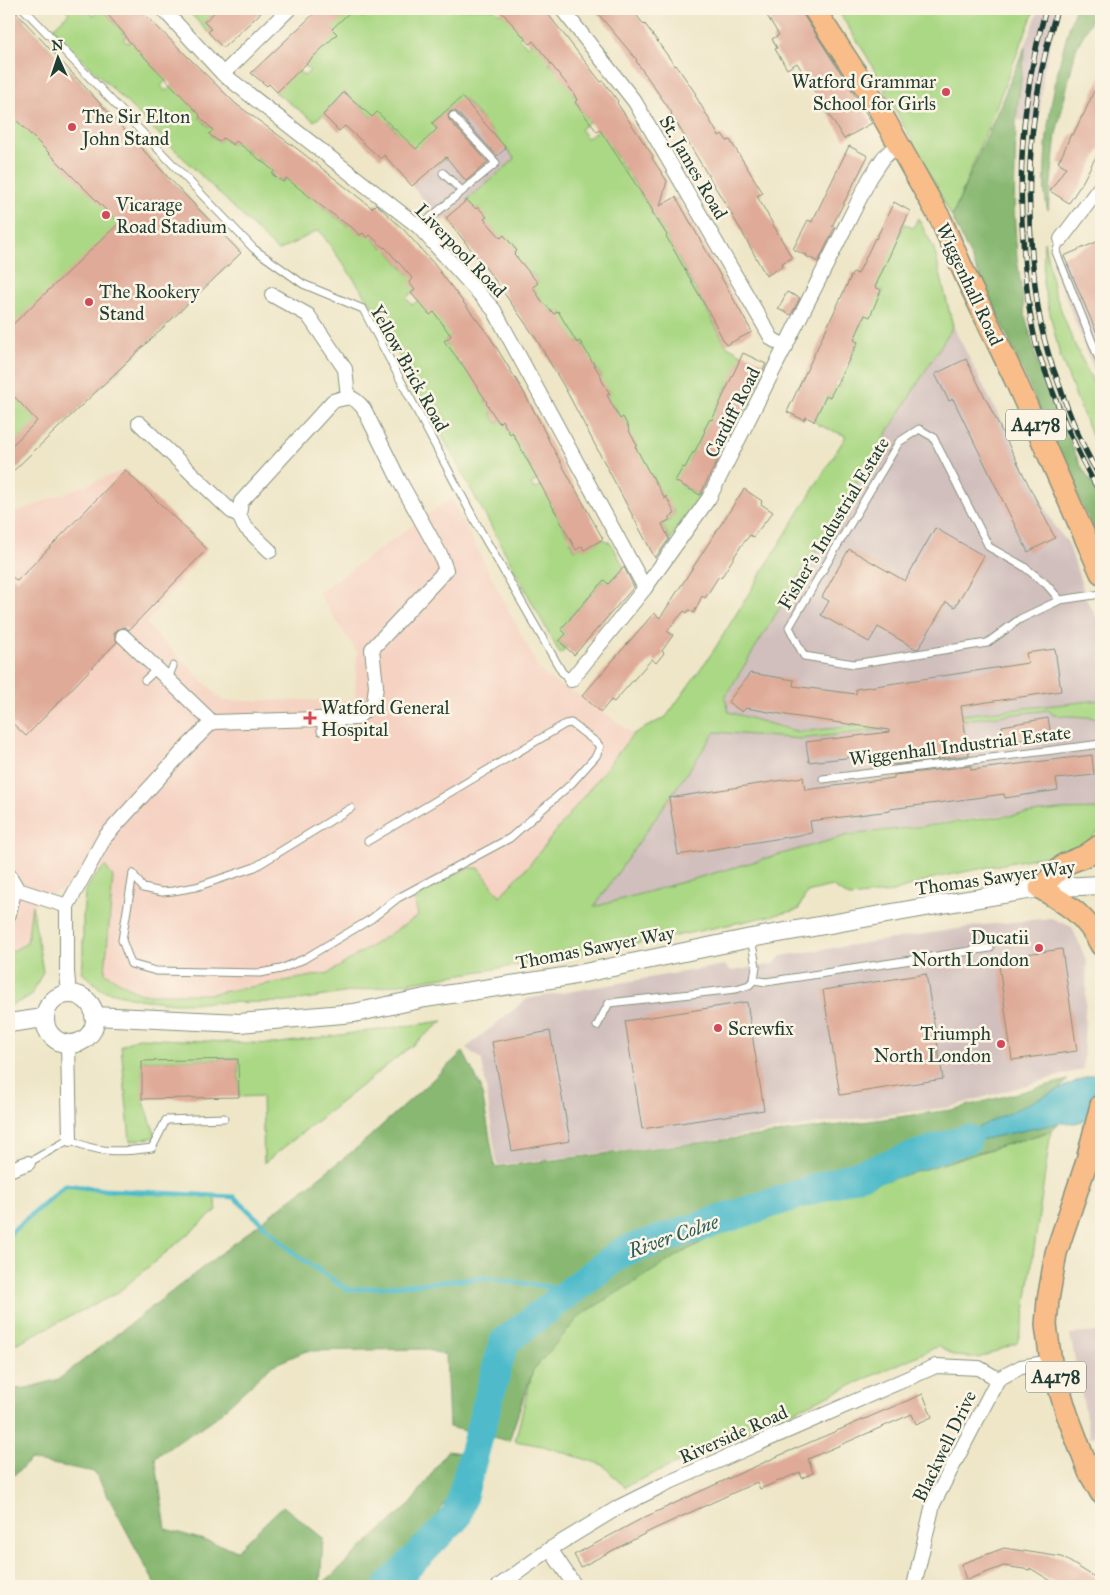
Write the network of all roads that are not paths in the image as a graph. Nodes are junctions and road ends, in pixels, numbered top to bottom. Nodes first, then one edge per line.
1 (24, 9) edge
2 (163, 9) edge
3 (289, 9) edge
4 (562, 9) edge
5 (814, 9) edge
6 (224, 74) junction
7 (453, 116) dead end
8 (898, 144) junction
9 (443, 172) dead end
10 (1101, 186) edge
11 (462, 191) junction
12 (419, 227) junction
13 (1061, 240) joint
14 (272, 295) dead end
15 (786, 347) junction
16 (1101, 364) edge
17 (348, 396) junction
18 (139, 423) dead end
19 (238, 515) junction
20 (270, 551) dead end
21 (1101, 573) edge
22 (645, 588) junction
23 (1101, 594) edge
24 (1060, 600) junction
25 (122, 636) dead end
26 (157, 669) junction
27 (145, 680) dead end
28 (571, 680) joint
29 (212, 722) junction
30 (1101, 744) edge
31 (823, 779) dead end
32 (351, 808) dead end
33 (368, 841) dead end
34 (1101, 845) edge
35 (9, 875) edge
36 (1101, 885) edge
37 (1040, 888) junction
38 (18, 890) junction
39 (67, 906) junction
40 (9, 918) edge
41 (751, 938) junction
42 (1101, 945) edge
43 (990, 948) dead end
44 (754, 980) junction
45 (69, 994) junction
46 (94, 1016) junction
47 (44, 1018) junction
48 (9, 1023) edge
49 (597, 1026) dead end
50 (68, 1044) junction
51 (224, 1118) dead end
52 (1099, 1123) edge
53 (70, 1139) junction
54 (28, 1163) joint
55 (9, 1170) edge
56 (1051, 1362) junction
57 (998, 1379) junction
58 (1101, 1493) edge
59 (550, 1549) junction
60 (499, 1586) edge
61 (575, 1586) edge
62 (914, 1586) edge

1 - 28 lane, Yellow Brick Road
2 - 6 street, Liverpool Road
3 - 6 street
4 - 15 street, St. James Road
5 - 8 main road, Wiggenhall Road / A4178
6 - 12 street, Liverpool Road
7 - 11 lane
8 - 15 street, Cardiff Road
8 - 21 main road, Wiggenhall Road / A4178
9 - 11 lane
10 - 13 street
11 - 12 lane
12 - 22 street, Liverpool Road
13 - 16 lane
14 - 17 street
15 - 22 street, Cardiff Road
17 - 19 street
17 - 29 street
18 - 19 street
19 - 20 street
22 - 28 street, Cardiff Road
23 - 24 lane, Fisher's Industrial Estate
24 - 24 lane, Fisher's Industrial Estate
25 - 26 street
26 - 27 lane
26 - 29 street
29 - 39 street
30 - 31 lane, Wiggenhall Industrial Estate
32 - 33 lane
34 - 37 main road
35 - 38 street
36 - 37 street, Thomas Sawyer Way
37 - 41 street, Thomas Sawyer Way
37 - 42 main road
38 - 39 street
38 - 40 lane
39 - 45 street
41 - 44 lane
41 - 46 street, Thomas Sawyer Way
43 - 44 lane
44 - 49 lane
45 - 46 street
45 - 47 street
46 - 50 street
47 - 48 street
47 - 50 street
50 - 53 street
51 - 53 lane
52 - 56 main road, A4178
53 - 54 lane
54 - 55 street
56 - 57 street, Blackwell Drive
56 - 58 main road, A4178
57 - 59 street, Riverside Road
57 - 62 street, Blackwell Drive
59 - 60 street, Riverside Road
59 - 61 street

